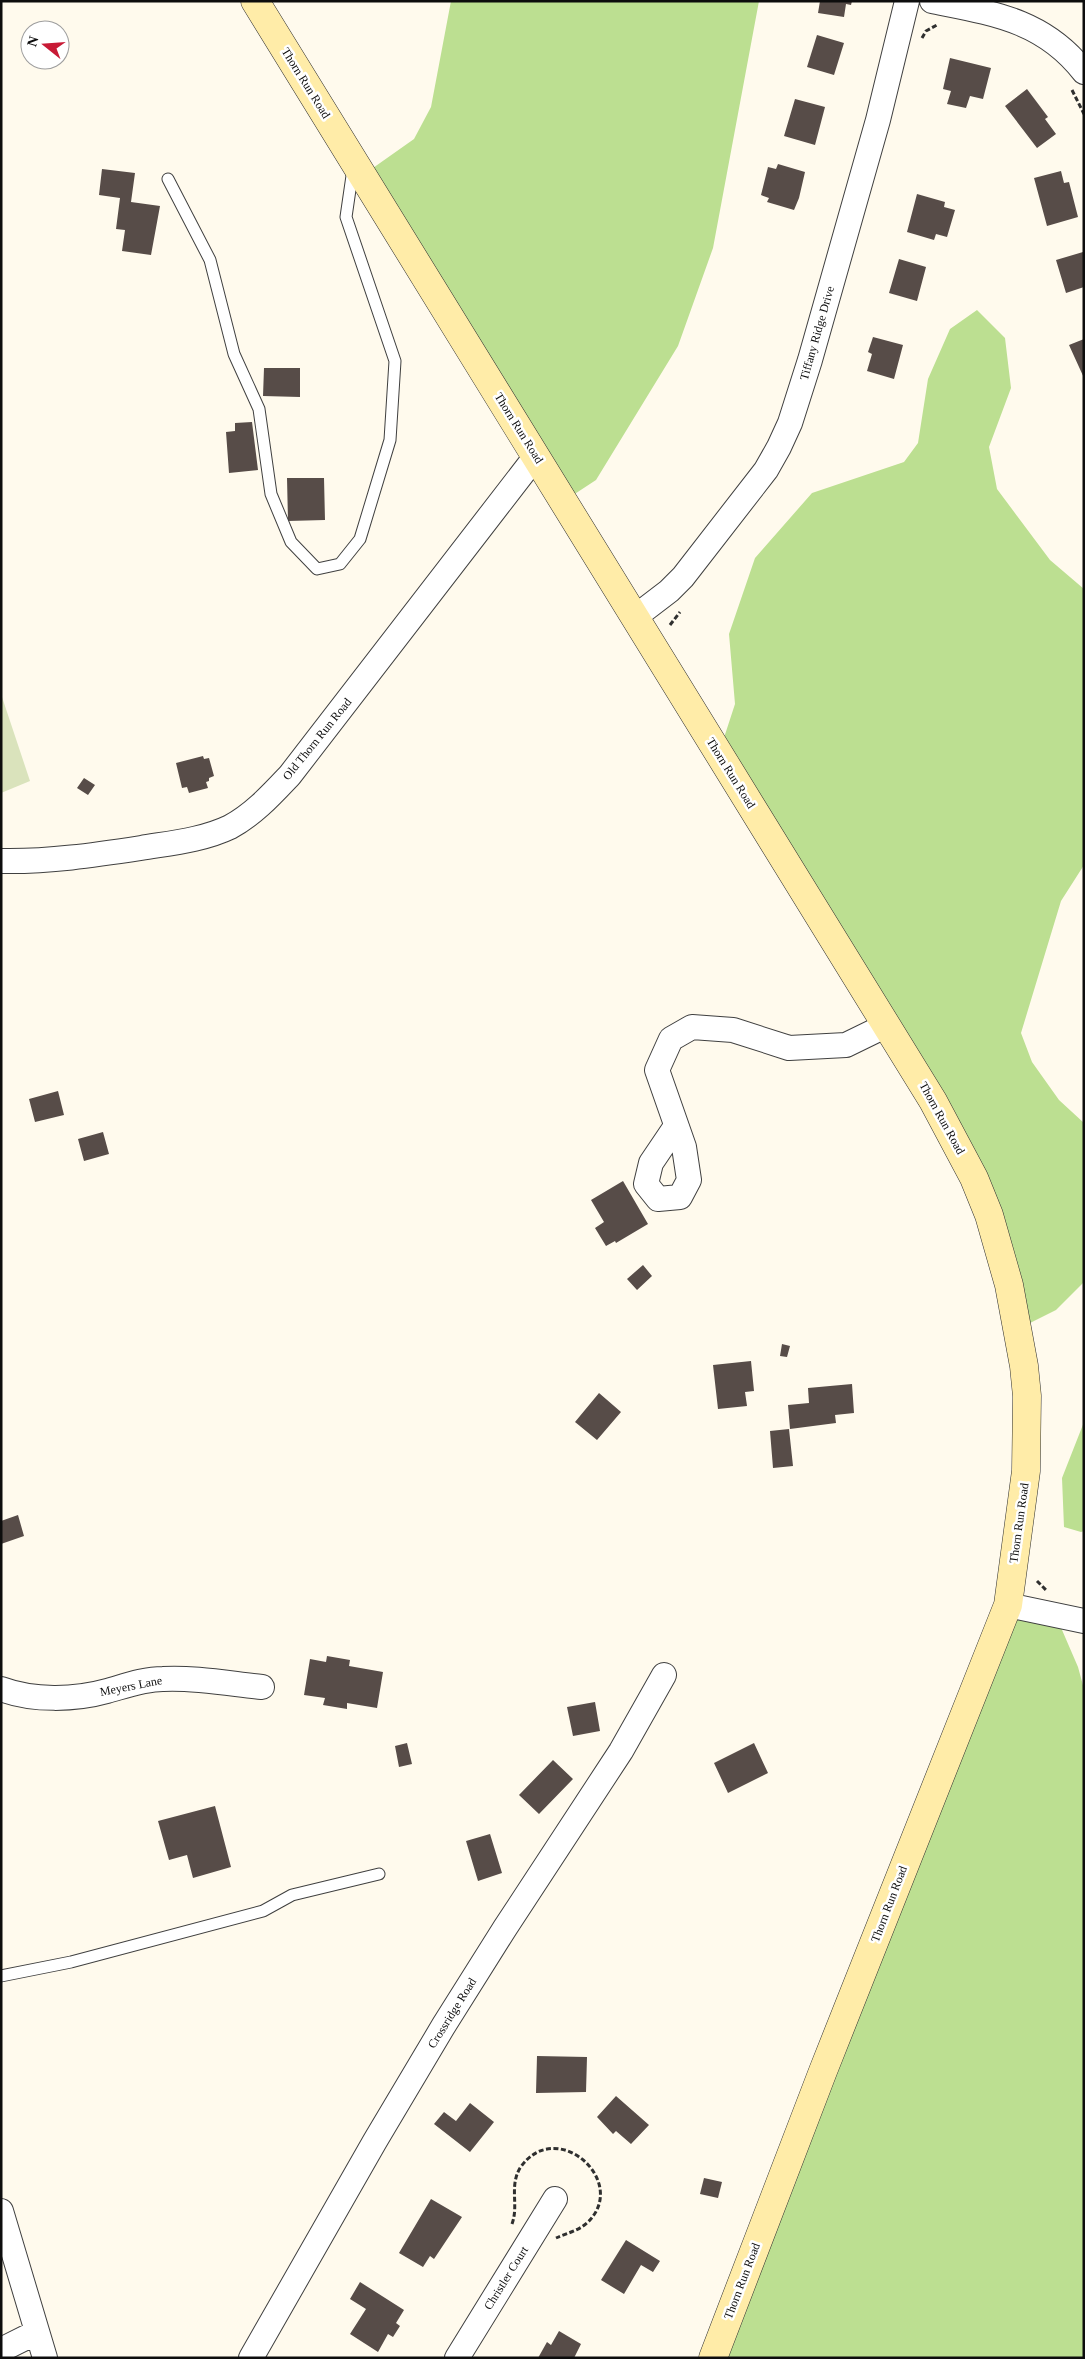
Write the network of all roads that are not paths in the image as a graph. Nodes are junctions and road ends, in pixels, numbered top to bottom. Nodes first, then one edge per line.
1 (255, 1) edge
2 (907, 1) edge
3 (932, 1) edge
4 (1077, 80) edge
5 (354, 162) junction
6 (168, 179) dead end
7 (536, 456) junction
8 (635, 617) junction
9 (1, 861) edge
10 (887, 1026) junction
11 (676, 1126) dead end
12 (1008, 1605) junction
13 (1084, 1621) edge
14 (664, 1676) dead end
15 (262, 1687) dead end
16 (1, 1689) edge
17 (379, 1874) dead end
18 (1, 1976) edge
19 (554, 2198) dead end
20 (1, 2211) edge
21 (37, 2332) junction
22 (1, 2350) edge
23 (45, 2358) edge
24 (251, 2358) edge
25 (457, 2358) edge
26 (713, 2358) edge

1 - 5 street, Thorn Run Road
2 - 8 street, Tiffany Ridge Drive
3 - 4 street
5 - 6 lane
5 - 7 street, Thorn Run Road
7 - 8 street, Thorn Run Road
7 - 9 street, Old Thorn Run Road
8 - 10 street, Thorn Run Road
10 - 11 street
10 - 12 street, Thorn Run Road
12 - 13 street
12 - 26 street, Thorn Run Road
14 - 24 street, Crossridge Road
15 - 16 street, Meyers Lane
17 - 18 lane
19 - 25 street, Christler Court
20 - 21 street
21 - 22 street
21 - 23 street

